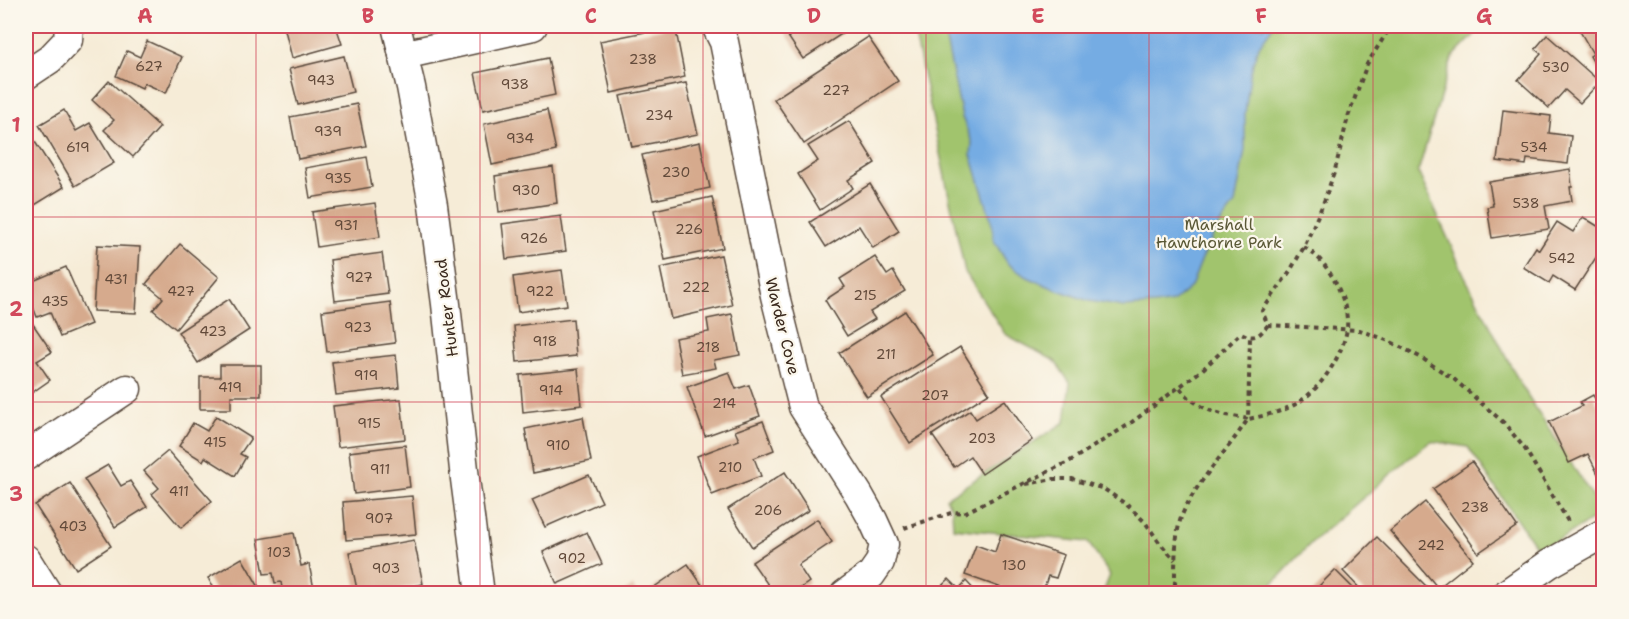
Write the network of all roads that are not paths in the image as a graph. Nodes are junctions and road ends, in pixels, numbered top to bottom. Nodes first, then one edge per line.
1 (69, 26) edge
2 (396, 26) edge
3 (533, 26) edge
4 (716, 26) edge
5 (404, 56) junction
6 (26, 75) edge
7 (127, 389) dead end
8 (26, 456) edge
9 (1593, 539) edge
10 (26, 559) edge
11 (48, 594) edge
12 (480, 594) edge
13 (845, 594) edge
14 (1506, 594) edge

1 - 6 street
2 - 5 street, Hunter Road
3 - 5 street
4 - 13 street, Warder Cove
5 - 12 street, Hunter Road
7 - 8 street
9 - 14 street
10 - 11 street

